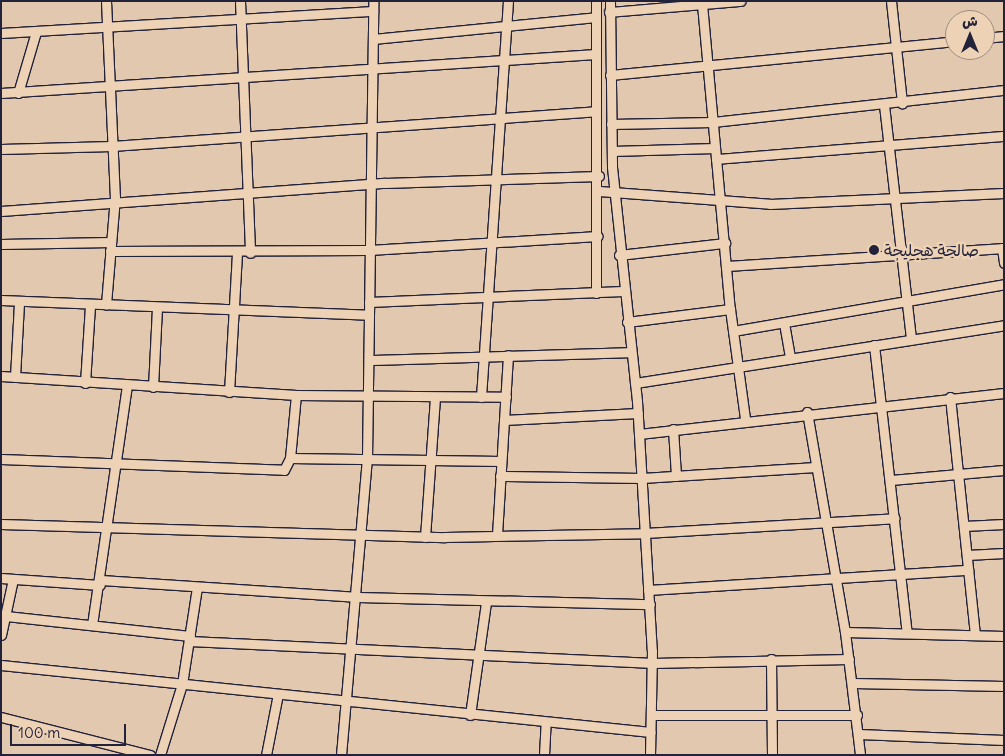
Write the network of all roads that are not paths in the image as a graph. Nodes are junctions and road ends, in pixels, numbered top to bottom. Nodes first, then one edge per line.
1 (106, 1) edge
2 (240, 1) edge
3 (508, 1) edge
4 (596, 1) edge
5 (610, 1) edge
6 (741, 1) edge
7 (891, 1) edge
8 (702, 4) junction
9 (373, 6) edge
10 (609, 12) junction
11 (596, 17) junction
12 (241, 19) junction
13 (506, 26) junction
14 (107, 28) junction
15 (36, 32) junction
16 (1, 33) edge
17 (373, 38) junction
18 (945, 42) edge
19 (896, 48) junction
20 (596, 54) junction
21 (504, 60) junction
22 (707, 66) junction
23 (373, 68) junction
24 (610, 75) junction
25 (244, 77) junction
26 (110, 87) junction
27 (596, 89) junction
28 (610, 90) junction
29 (1004, 90) edge
30 (1, 93) edge
31 (18, 93) junction
32 (902, 103) junction
33 (884, 105) junction
34 (596, 111) junction
35 (501, 120) junction
36 (713, 122) junction
37 (611, 124) junction
38 (372, 129) junction
39 (1004, 136) edge
40 (247, 137) junction
41 (888, 142) junction
42 (112, 146) junction
43 (1, 148) edge
44 (715, 148) junction
45 (612, 151) junction
46 (716, 159) junction
47 (599, 176) junction
48 (496, 181) junction
49 (371, 185) junction
50 (599, 191) junction
51 (614, 192) junction
52 (248, 193) junction
53 (1004, 193) edge
54 (896, 198) junction
55 (114, 203) junction
56 (721, 203) junction
57 (1, 211) edge
58 (598, 236) junction
59 (493, 242) junction
60 (725, 243) junction
61 (1, 244) edge
62 (111, 247) junction
63 (1003, 248) edge
64 (369, 250) junction
65 (238, 252) junction
66 (250, 253) junction
67 (902, 253) junction
68 (619, 255) junction
69 (1004, 263) edge
70 (727, 266) junction
71 (1004, 284) edge
72 (623, 291) junction
73 (596, 293) junction
74 (489, 297) junction
75 (1, 300) edge
76 (19, 302) junction
77 (369, 302) junction
78 (907, 302) junction
79 (90, 305) junction
80 (106, 305) junction
81 (157, 308) junction
82 (730, 309) junction
83 (234, 312) junction
84 (369, 315) junction
85 (627, 322) junction
86 (784, 323) junction
87 (1004, 325) edge
88 (733, 332) junction
89 (911, 339) junction
90 (874, 345) junction
91 (631, 352) junction
92 (508, 355) junction
93 (484, 356) junction
94 (790, 358) junction
95 (369, 360) junction
96 (737, 367) junction
97 (1, 376) edge
98 (14, 377) junction
99 (84, 383) junction
100 (635, 383) junction
101 (127, 385) junction
102 (153, 386) junction
103 (229, 392) junction
104 (1004, 393) edge
105 (296, 395) junction
106 (481, 397) junction
107 (506, 397) junction
108 (950, 397) junction
109 (369, 398) junction
110 (435, 398) junction
111 (882, 404) junction
112 (807, 412) junction
113 (638, 413) junction
114 (745, 419) junction
115 (504, 420) junction
116 (673, 429) junction
117 (639, 434) junction
118 (290, 458) junction
119 (1, 459) edge
120 (367, 459) junction
121 (433, 459) junction
122 (501, 461) junction
123 (118, 465) junction
124 (816, 467) junction
125 (1004, 470) edge
126 (959, 474) junction
127 (500, 476) junction
128 (676, 476) junction
129 (642, 478) junction
130 (891, 480) junction
131 (896, 518) junction
132 (825, 522) junction
133 (1, 524) edge
134 (1004, 524) edge
135 (964, 526) junction
136 (110, 527) junction
137 (645, 533) junction
138 (497, 535) junction
139 (363, 537) junction
140 (425, 537) junction
141 (1004, 553) edge
142 (967, 555) junction
143 (968, 570) junction
144 (904, 575) junction
145 (1, 578) edge
146 (13, 579) junction
147 (836, 579) junction
148 (101, 583) junction
149 (197, 587) junction
150 (648, 590) junction
151 (358, 597) junction
152 (486, 602) junction
153 (650, 604) junction
154 (5, 611) edge
155 (92, 625) junction
156 (845, 632) junction
157 (907, 633) junction
158 (1, 635) edge
159 (975, 635) junction
160 (1004, 636) edge
161 (190, 639) junction
162 (351, 651) junction
163 (479, 658) junction
164 (849, 659) junction
165 (771, 660) junction
166 (653, 663) junction
167 (1, 665) edge
168 (853, 683) junction
169 (182, 684) junction
170 (1004, 686) edge
171 (278, 694) junction
172 (346, 701) junction
173 (652, 714) junction
174 (470, 715) junction
175 (772, 715) junction
176 (857, 715) junction
177 (1, 717) edge
178 (546, 722) junction
179 (651, 732) junction
180 (859, 734) junction
181 (1004, 740) edge
182 (150, 755) edge
183 (160, 755) edge
184 (266, 755) edge
185 (341, 755) edge
186 (544, 755) edge
187 (650, 755) edge
188 (772, 755) edge
189 (860, 755) edge

1 - 14 street
2 - 12 street
3 - 13 street
4 - 11 street
5 - 10 street
6 - 8 street
7 - 19 street
8 - 10 street
8 - 22 street
9 - 12 street
9 - 17 street
10 - 24 street
11 - 13 street
11 - 20 street
12 - 14 street
12 - 25 street
13 - 17 street
13 - 21 street
14 - 15 street
14 - 26 street
15 - 16 street
15 - 31 street
17 - 23 street
18 - 19 street
19 - 22 street
19 - 32 street
20 - 21 street
20 - 27 street
21 - 23 street
21 - 35 street
22 - 24 street
22 - 36 street
23 - 25 street
23 - 38 street
24 - 28 street
25 - 26 street
25 - 40 street
26 - 31 street
26 - 42 street
27 - 28 street
27 - 34 street
28 - 37 street
29 - 32 street
30 - 31 street
32 - 33 street
33 - 36 street
33 - 41 street
34 - 35 street
34 - 47 street
35 - 38 street
35 - 48 street
36 - 37 street
36 - 44 street
37 - 45 street
38 - 40 street
38 - 49 street
39 - 41 street
40 - 42 street
40 - 52 street
41 - 46 street
41 - 54 street
42 - 43 street
42 - 55 street
44 - 45 street
44 - 46 street
45 - 51 street
46 - 56 street
47 - 48 street
47 - 50 street
48 - 49 street
48 - 59 street
49 - 52 street
49 - 64 street
50 - 51 street
50 - 58 street
51 - 56 street
51 - 68 street
52 - 55 street
52 - 66 street
53 - 54 street
54 - 56 street
54 - 67 street
55 - 57 street
55 - 62 street
56 - 60 street
58 - 59 street
58 - 73 street
59 - 64 street
59 - 74 street
60 - 68 street
60 - 70 street
61 - 62 street
62 - 65 street
62 - 80 street
63 - 67 street
63 - 69 street
64 - 66 street
64 - 77 street
65 - 66 street
65 - 83 street
67 - 70 street
67 - 78 street
68 - 72 street
70 - 82 street
71 - 78 street
72 - 73 street
72 - 85 street
73 - 74 street
74 - 77 street
74 - 93 street
75 - 76 street
76 - 79 street
76 - 98 street
77 - 84 street
78 - 86 street
78 - 89 street
79 - 80 street
79 - 99 street
80 - 81 street
81 - 83 street
81 - 102 street
82 - 85 street
82 - 88 street
83 - 84 street
83 - 103 street
84 - 95 street
85 - 91 street
86 - 88 street
86 - 94 street
87 - 89 street
88 - 96 street
89 - 90 street
90 - 94 street
90 - 111 street
91 - 92 street
91 - 100 street
92 - 93 street
92 - 107 street
93 - 95 street
93 - 106 street
94 - 96 street
95 - 109 street
96 - 100 street
96 - 114 street
97 - 98 street
98 - 99 street
99 - 101 street
100 - 113 street
101 - 102 street
101 - 123 street
102 - 103 street
103 - 105 street
104 - 108 street
105 - 109 street
105 - 118 street
106 - 107 street
106 - 110 street
107 - 115 street
108 - 111 street
108 - 126 street
109 - 110 street
109 - 120 street
110 - 121 street
111 - 112 street
111 - 130 street
112 - 114 street
112 - 124 street
113 - 115 street
113 - 117 street
114 - 116 street
115 - 122 street
116 - 117 street
116 - 128 street
117 - 129 street
118 - 120 street
118 - 123 street
119 - 123 street
120 - 121 street
120 - 139 street
121 - 122 street
121 - 140 street
122 - 127 street
123 - 136 street
124 - 128 street
124 - 132 street
125 - 126 street
126 - 130 street
126 - 135 street
127 - 129 street
127 - 138 street
128 - 129 street
129 - 137 street
130 - 131 street
131 - 132 street
131 - 144 street
132 - 137 street
132 - 147 street
133 - 136 street
134 - 135 street
135 - 142 street
136 - 139 street
136 - 148 street
137 - 138 street
137 - 150 street
138 - 140 street
139 - 140 street
139 - 151 street
141 - 142 street
142 - 143 street
143 - 144 street
143 - 159 street
144 - 147 street
144 - 157 street
145 - 146 street
146 - 148 street
146 - 154 street
147 - 150 street
147 - 156 street
148 - 149 street
148 - 155 street
149 - 151 street
149 - 161 street
150 - 153 street
151 - 152 street
151 - 162 street
152 - 153 street
152 - 163 street
153 - 166 street
154 - 155 street
154 - 158 street
155 - 161 street
156 - 157 street
156 - 164 street
157 - 159 street
159 - 160 street
161 - 162 street
161 - 169 street
162 - 163 street
162 - 172 street
163 - 166 street
163 - 174 street
164 - 165 street
164 - 168 street
165 - 166 street
165 - 175 street
166 - 173 street
167 - 169 street
168 - 170 street
168 - 176 street
169 - 171 street
169 - 183 street
171 - 172 street
171 - 184 street
172 - 174 street
172 - 185 street
173 - 175 street
173 - 179 street
174 - 178 street
175 - 176 street
175 - 188 street
176 - 180 street
177 - 182 street
178 - 179 street
178 - 186 street
179 - 187 street
180 - 181 street
180 - 189 street

